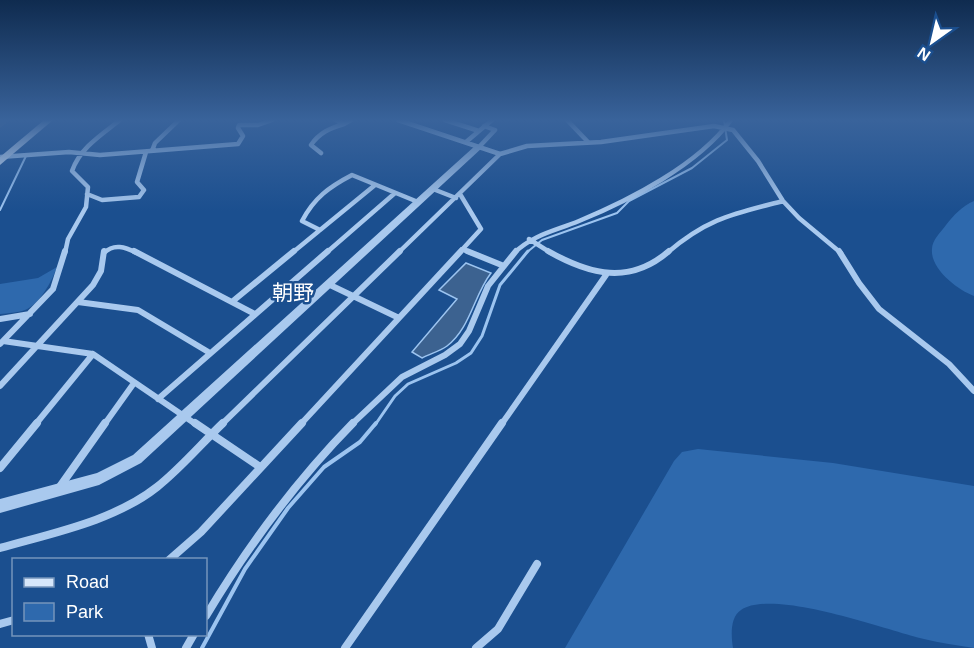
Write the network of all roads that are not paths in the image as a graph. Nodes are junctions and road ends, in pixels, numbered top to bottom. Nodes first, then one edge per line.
1 (169, 150) edge
2 (317, 150) edge
3 (475, 150) edge
4 (489, 150) edge
5 (513, 150) edge
6 (702, 150) edge
7 (749, 150) edge
8 (82, 152) junction
9 (149, 152) junction
10 (321, 153) dead end
11 (500, 154) junction
12 (2, 158) edge
13 (375, 184) junction
14 (433, 189) junction
15 (395, 193) junction
16 (87, 194) junction
17 (458, 196) junction
18 (783, 201) junction
19 (418, 202) junction
20 (320, 230) junction
21 (529, 239) junction
22 (462, 249) junction
23 (504, 266) junction
24 (606, 275) junction
25 (328, 284) junction
26 (354, 297) junction
27 (233, 301) junction
28 (78, 302) junction
29 (30, 314) junction
30 (255, 314) junction
31 (399, 318) junction
32 (0, 319) edge
33 (2, 342) edge
34 (37, 346) junction
35 (210, 352) junction
36 (93, 354) junction
37 (134, 383) junction
38 (0, 386) edge
39 (974, 391) edge
40 (158, 399) junction
41 (184, 416) junction
42 (212, 434) junction
43 (260, 467) junction
44 (0, 468) edge
45 (57, 491) junction
46 (0, 506) edge
47 (0, 548) edge
48 (171, 558) edge
49 (537, 564) dead end
50 (207, 614) edge
51 (345, 648) edge
52 (476, 648) edge

1 - 9 street
2 - 10 street
3 - 14 street
4 - 11 street
5 - 11 street
6 - 21 street
7 - 18 street
8 - 9 street
8 - 12 street
8 - 16 street
9 - 16 street
11 - 17 street
13 - 15 street
13 - 20 street
13 - 20 street
14 - 17 street
14 - 19 street
15 - 19 street
15 - 30 street
16 - 29 street
17 - 22 street
17 - 26 street
18 - 24 street
18 - 39 street
19 - 25 street
20 - 27 street
21 - 23 street
21 - 24 street
22 - 23 street
22 - 31 street
23 - 50 street
24 - 51 street
25 - 26 street
25 - 41 street
26 - 31 street
26 - 42 street
27 - 28 street
27 - 30 street
28 - 34 street
28 - 35 street
29 - 32 street
29 - 33 street
30 - 35 street
31 - 43 street
33 - 34 street
34 - 36 street
34 - 38 street
35 - 40 street
36 - 37 street
36 - 44 street
37 - 40 street
37 - 45 street
40 - 41 street
41 - 42 street
41 - 45 street
42 - 43 street
42 - 47 street
43 - 48 street
45 - 46 street
49 - 52 street

